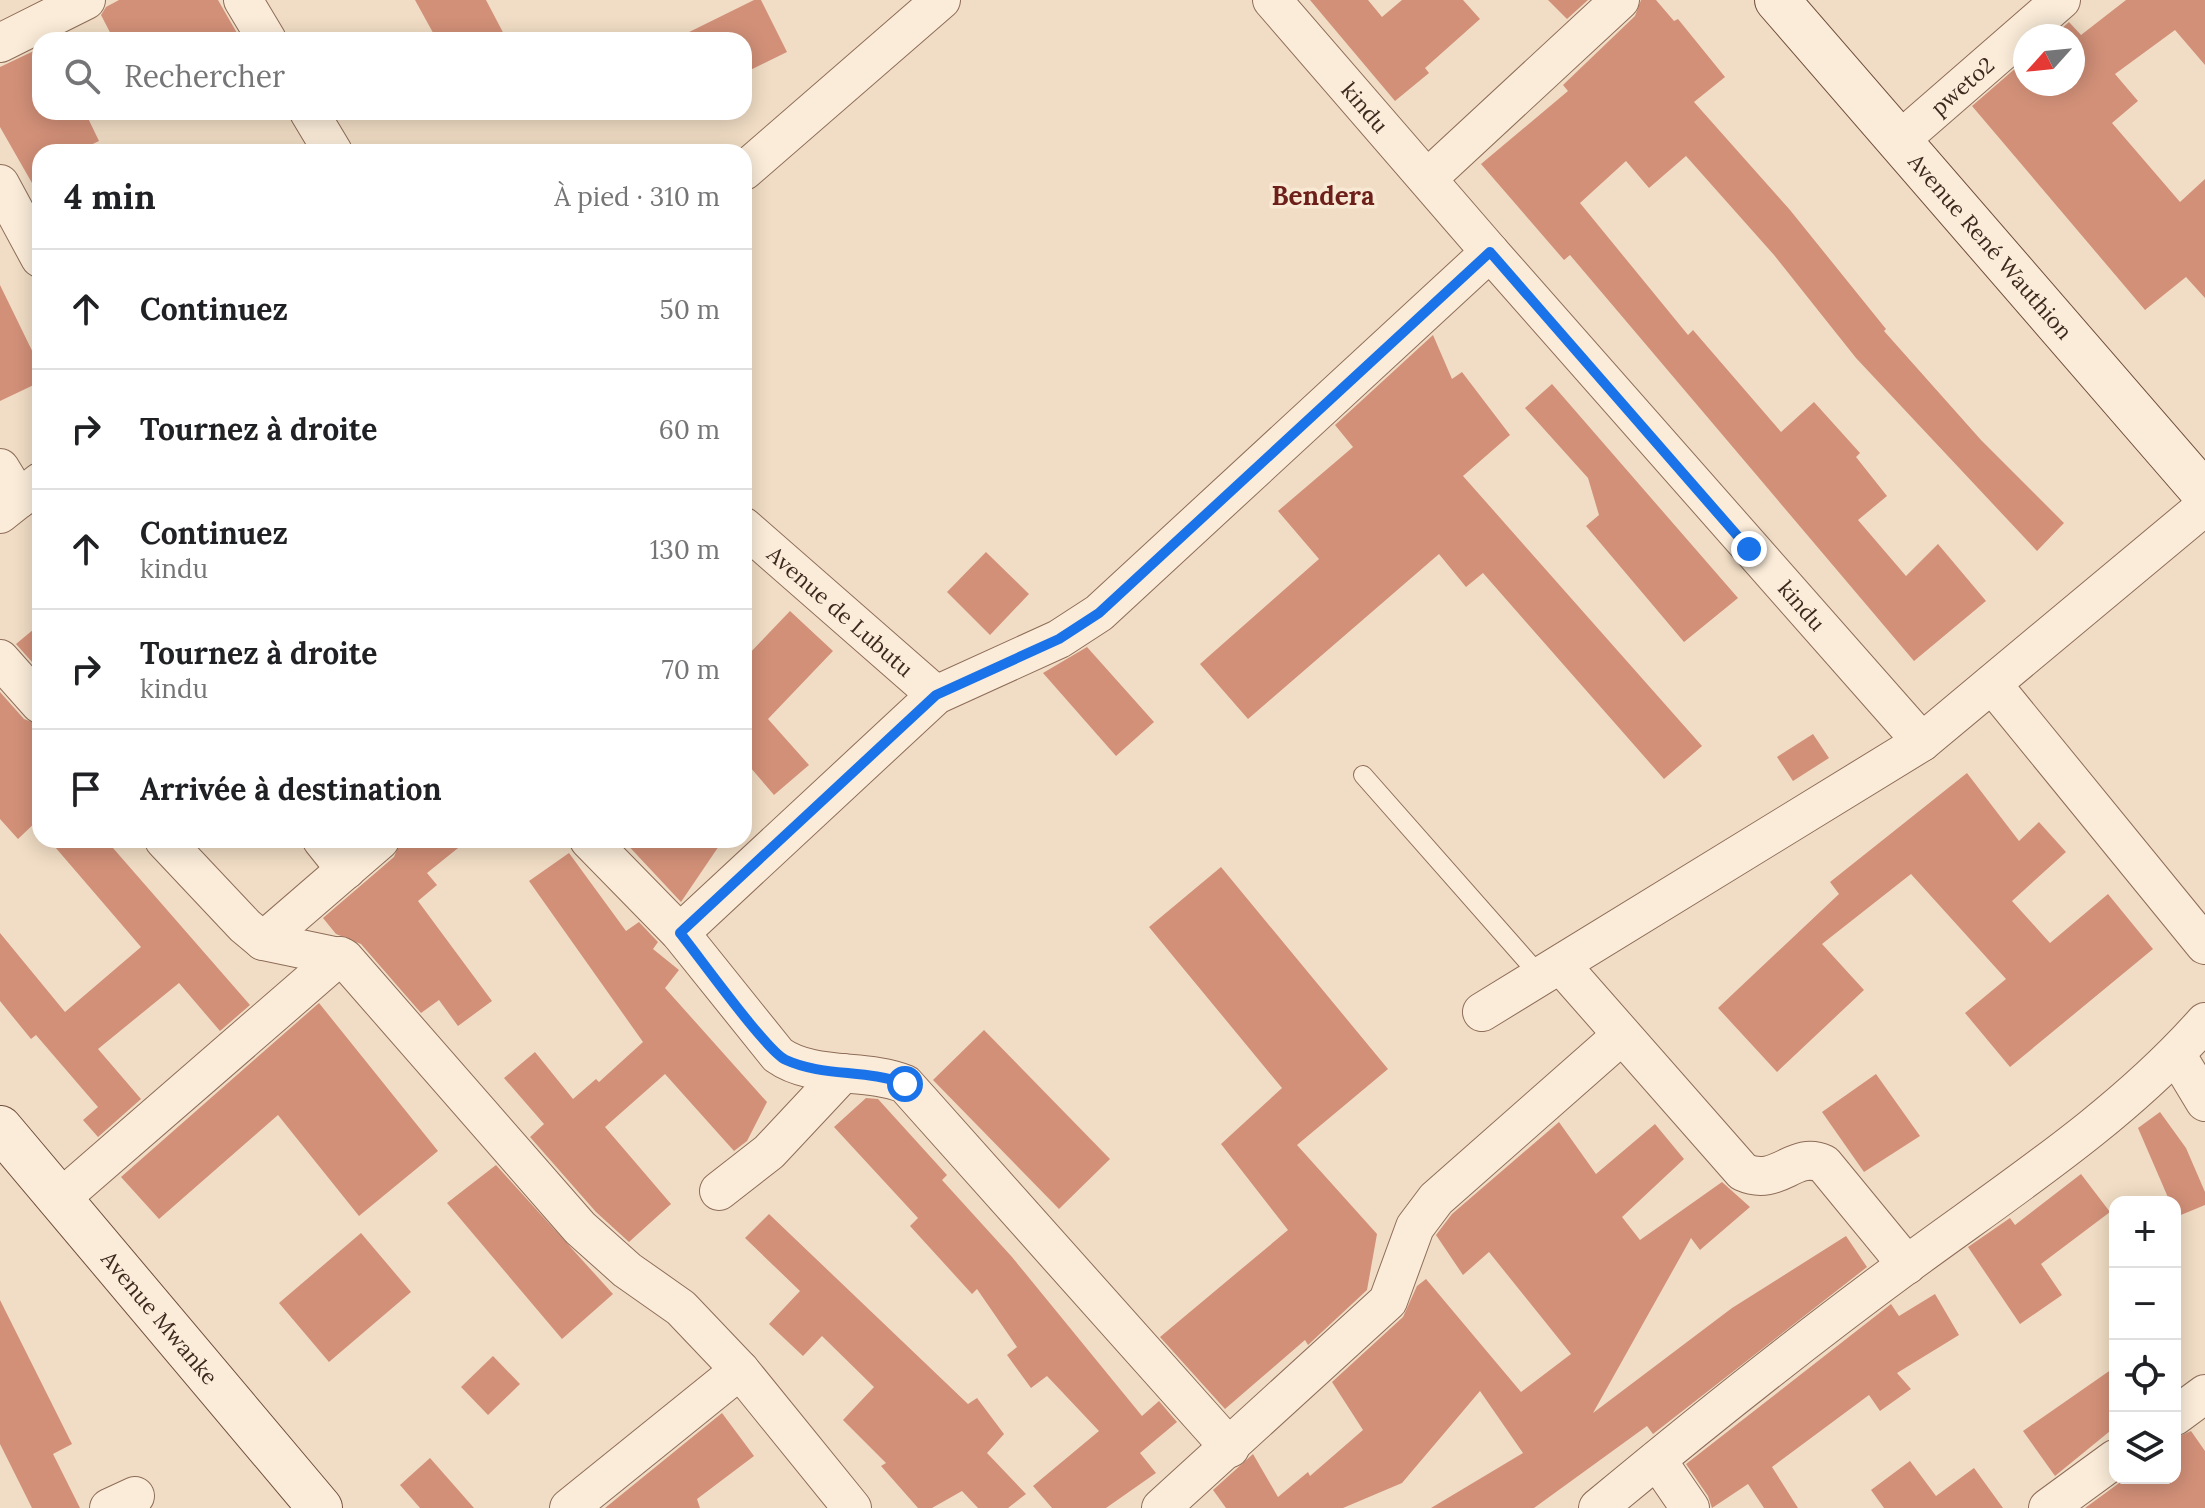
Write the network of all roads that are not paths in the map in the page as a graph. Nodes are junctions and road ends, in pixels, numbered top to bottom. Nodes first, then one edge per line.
1 (86, 0) edge
2 (243, 0) edge
3 (941, 0) edge
4 (1272, 0) edge
5 (1620, 0) edge
6 (1777, 0) edge
7 (2061, 0) edge
8 (262, 32) edge
9 (0, 43) edge
10 (314, 120) edge
11 (1899, 141) junction
12 (328, 144) edge
13 (752, 164) edge
14 (1428, 178) junction
15 (0, 184) edge
16 (32, 243) edge
17 (1490, 252) junction
18 (2205, 494) edge
19 (2205, 506) edge
20 (752, 534) edge
21 (0, 659) edge
22 (1992, 684) junction
23 (32, 695) edge
24 (936, 695) junction
25 (1922, 742) junction
26 (1363, 775) dead end
27 (172, 848) edge
28 (328, 848) edge
29 (371, 848) edge
30 (597, 848) edge
31 (346, 870) junction
32 (680, 933) junction
33 (263, 941) junction
34 (2205, 945) edge
35 (340, 956) junction
36 (1551, 971) junction
37 (1482, 1012) dead end
38 (2205, 1022) edge
39 (1622, 1035) junction
40 (2176, 1054) junction
41 (843, 1073) junction
42 (2205, 1102) edge
43 (0, 1128) edge
44 (719, 1191) dead end
45 (60, 1199) junction
46 (1907, 1265) junction
47 (740, 1370) junction
48 (2205, 1394) edge
49 (2180, 1412) edge
50 (1230, 1448) junction
51 (1657, 1460) junction
52 (2109, 1463) edge
53 (320, 1508) edge
54 (569, 1508) edge
55 (852, 1508) edge
56 (1161, 1508) edge
57 (1598, 1508) edge
58 (1690, 1508) edge
59 (2048, 1508) edge

1 - 9 street
2 - 8 street
3 - 13 street
4 - 14 street, kindu
5 - 14 street
6 - 11 street, Avenue René Wauthion
7 - 11 street, pweto2
10 - 12 street
11 - 18 street, Avenue René Wauthion
14 - 17 street, kindu
15 - 16 street
17 - 24 street
17 - 25 street, kindu
19 - 22 street
20 - 24 street, Avenue de Lubutu
21 - 23 street
22 - 25 street
22 - 34 street
24 - 32 street
25 - 36 street
26 - 36 lane
27 - 33 street
28 - 31 street
29 - 31 street
30 - 32 street
31 - 33 street
32 - 41 street
33 - 35 street
35 - 45 street
35 - 47 street
36 - 37 street
36 - 39 street
38 - 40 street
39 - 46 street
39 - 50 street
40 - 42 street
40 - 46 street
41 - 44 street
41 - 50 street
43 - 45 street, Avenue Mwanke
45 - 53 street, Avenue Mwanke
46 - 51 street
47 - 54 street
47 - 55 street
48 - 49 street
50 - 56 street
51 - 57 street
51 - 58 street
52 - 59 street

